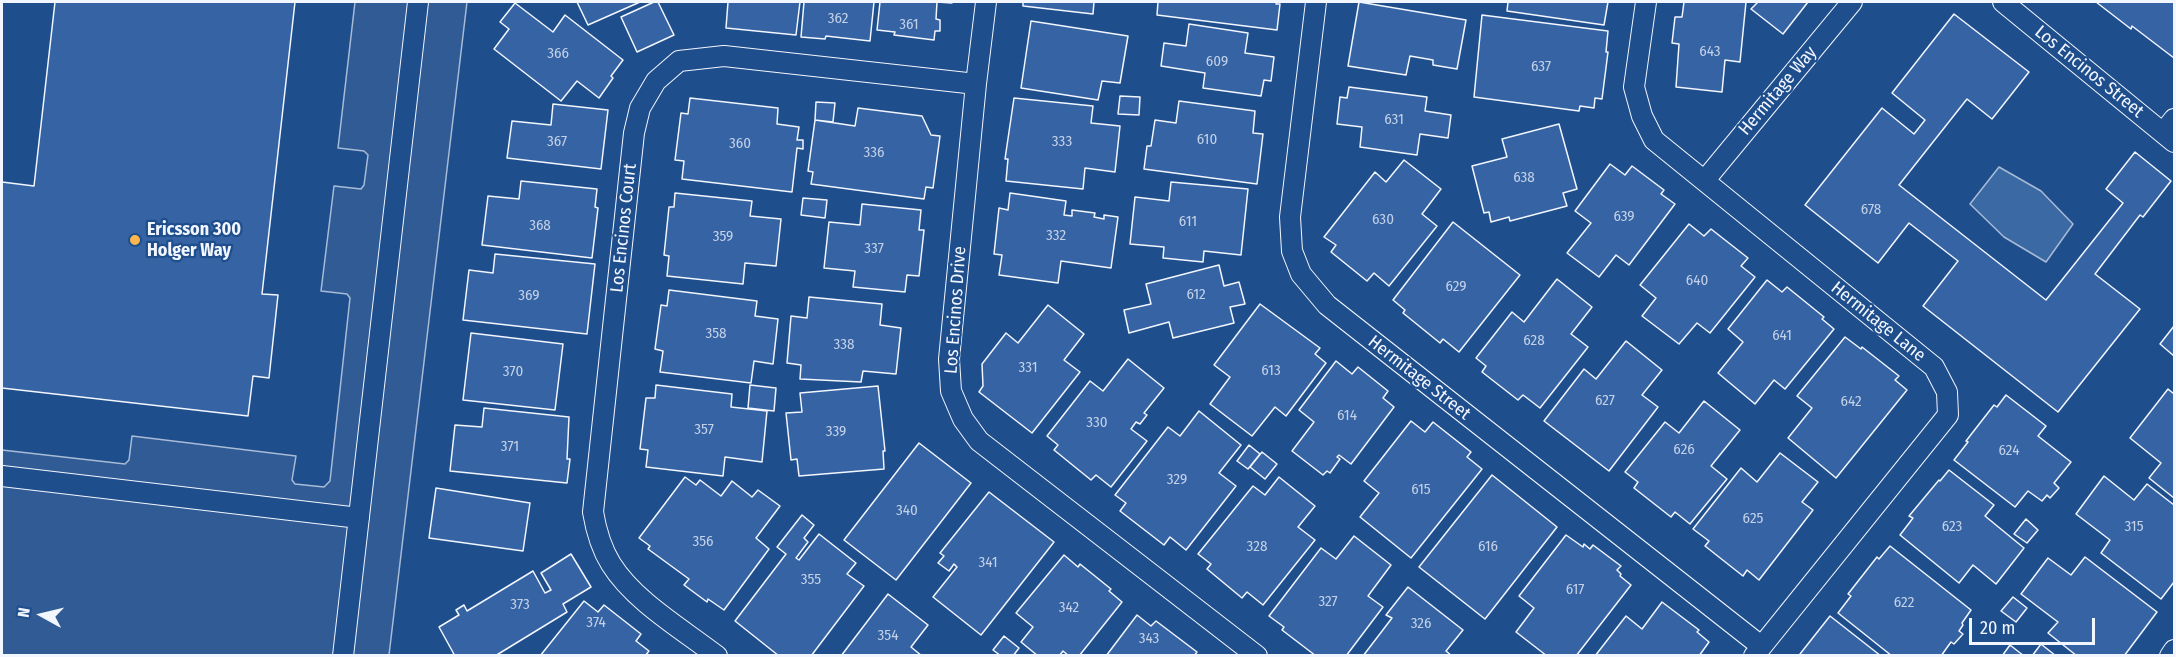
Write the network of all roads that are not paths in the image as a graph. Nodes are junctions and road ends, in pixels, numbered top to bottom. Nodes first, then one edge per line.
1 (418, 2) edge
2 (986, 2) edge
3 (1317, 2) edge
4 (1646, 2) edge
5 (1852, 2) edge
6 (2003, 2) edge
7 (976, 84) junction
8 (2171, 131) edge
9 (1705, 180) junction
10 (2, 476) edge
11 (359, 518) junction
12 (2175, 650) edge
13 (1757, 651) edge
14 (343, 656) edge
15 (717, 656) edge
16 (1257, 656) edge
17 (2170, 656) edge

1 - 11 lane
2 - 7 lane, Los Encinos Drive
3 - 13 lane, Hermitage Street
4 - 9 lane, Hermitage Lane
5 - 9 lane, Hermitage Way
6 - 8 lane, Los Encinos Street
7 - 15 lane, Los Encinos Court
7 - 16 lane, Los Encinos Drive
9 - 13 lane, Hermitage Lane
10 - 11 lane
11 - 14 lane
12 - 17 lane

